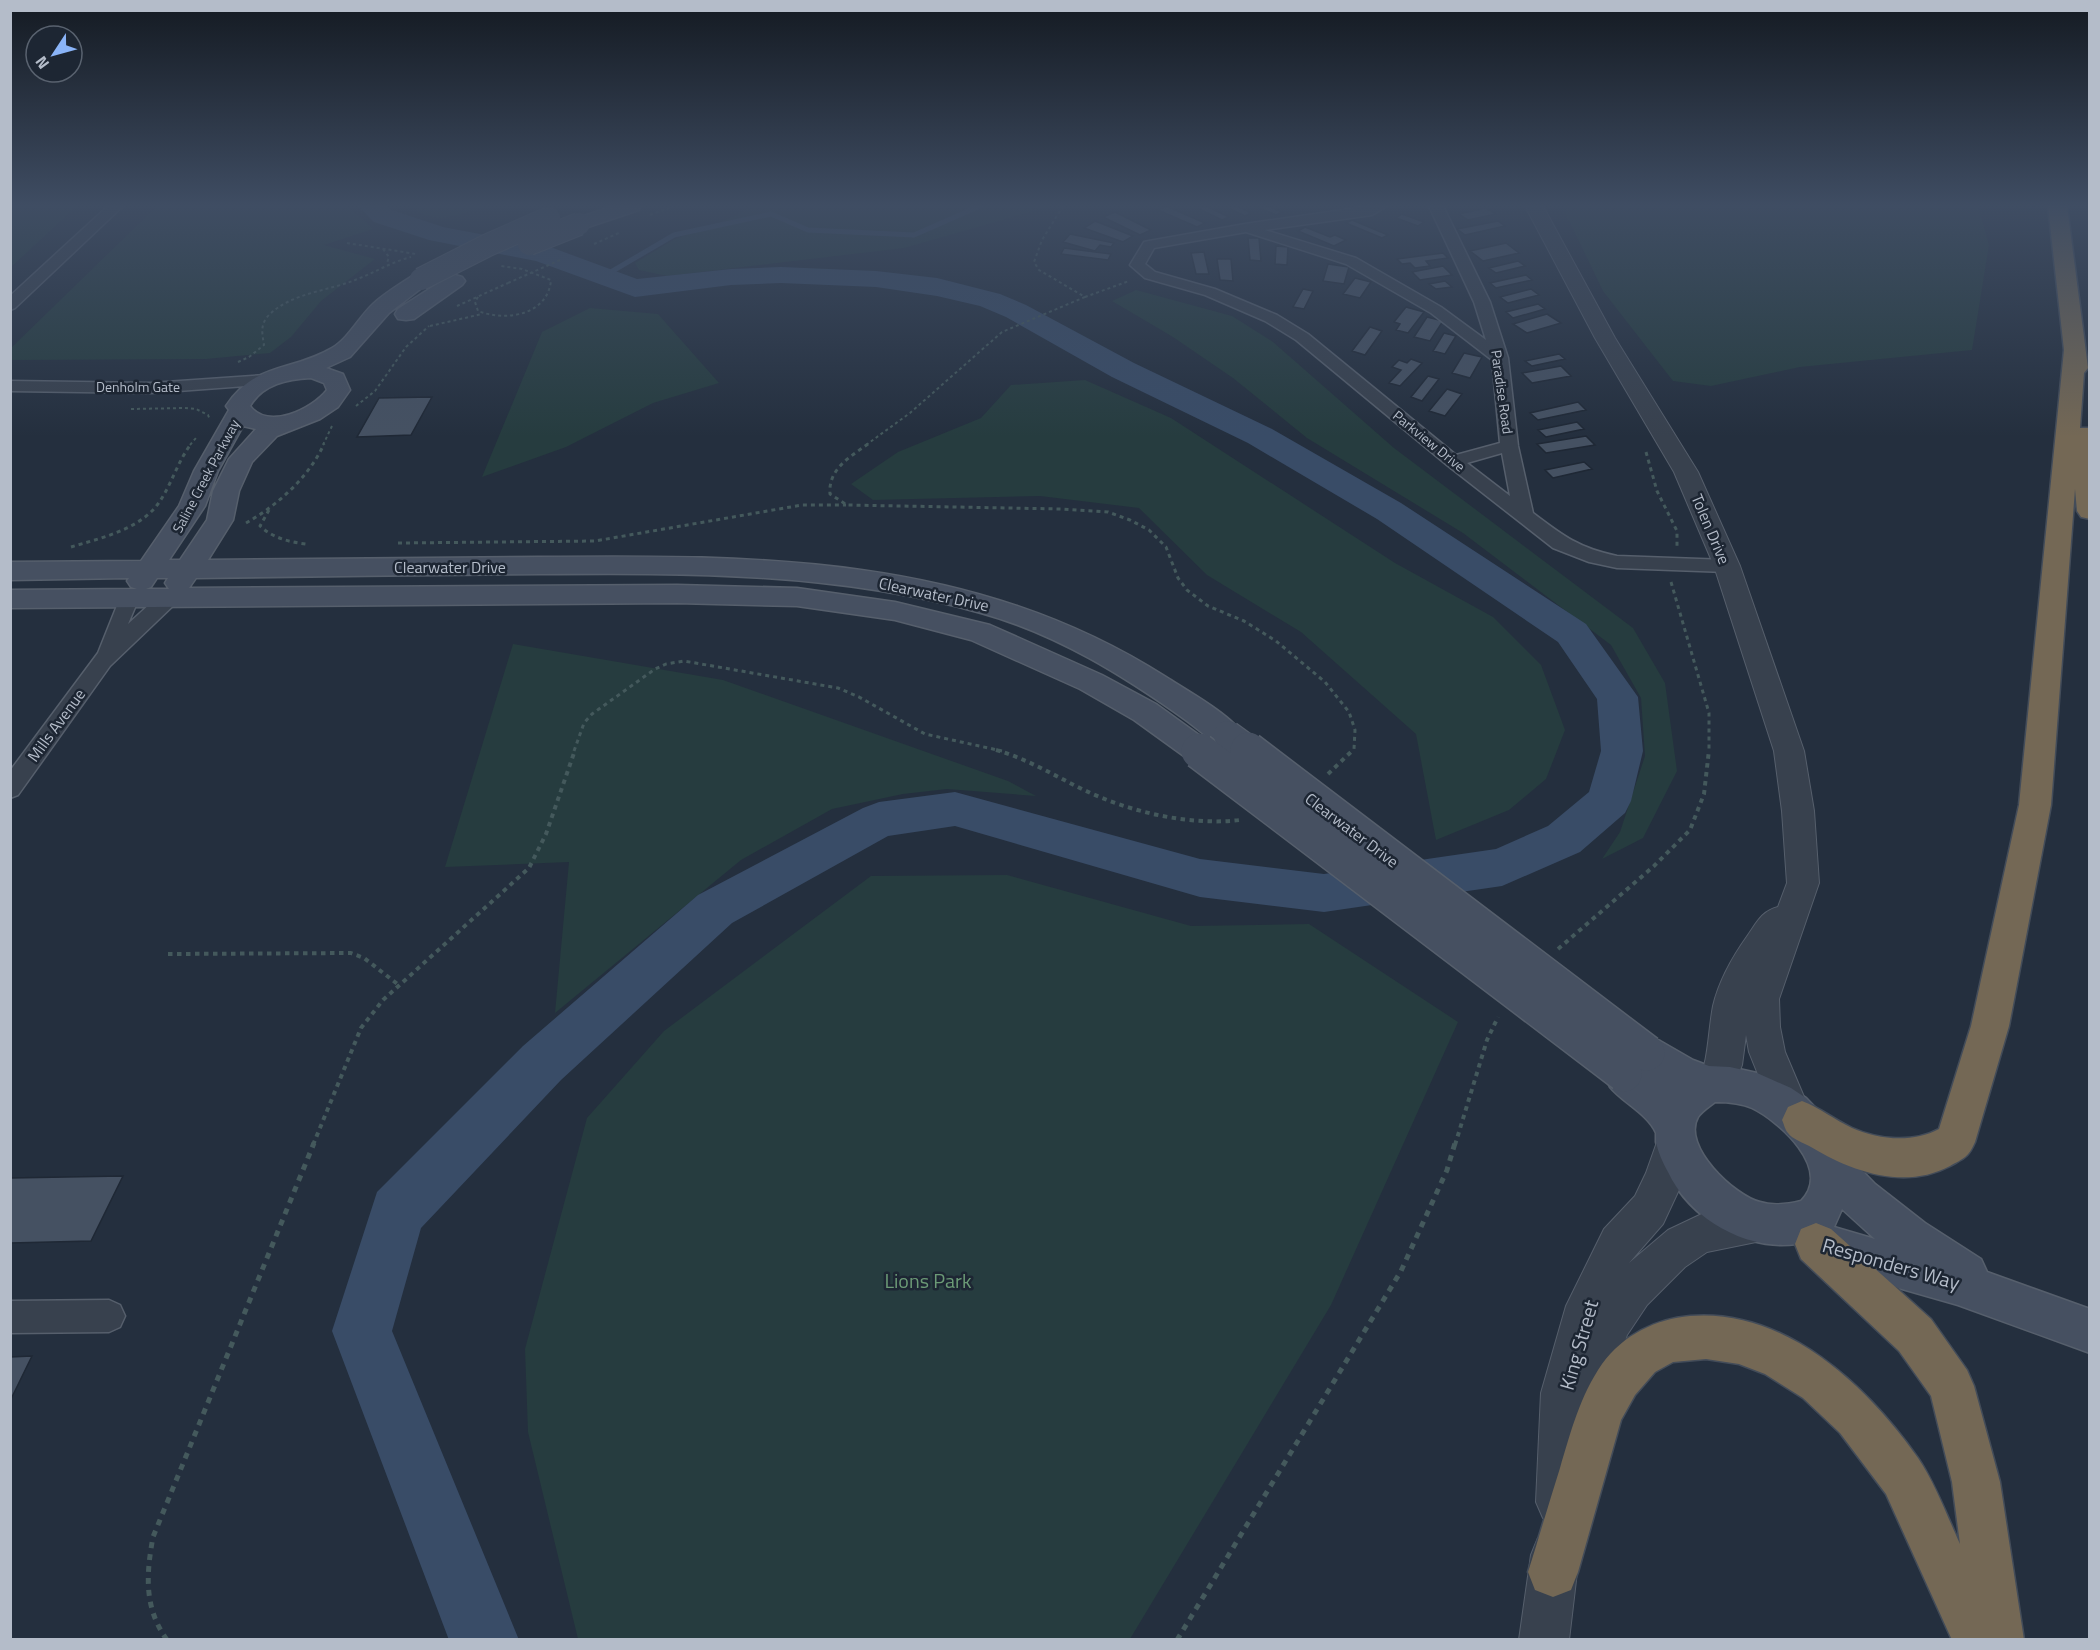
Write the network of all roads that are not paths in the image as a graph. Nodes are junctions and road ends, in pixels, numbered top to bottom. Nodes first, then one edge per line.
1 (34, 283) edge
2 (416, 283) edge
3 (452, 283) edge
4 (1180, 283) edge
5 (1389, 283) edge
6 (1464, 283) edge
7 (1575, 283) edge
8 (2067, 283) edge
9 (1471, 304) junction
10 (10, 305) edge
11 (1436, 310) junction
12 (2075, 347) junction
13 (1500, 358) junction
14 (298, 372) junction
15 (266, 380) junction
16 (340, 385) junction
17 (10, 386) edge
18 (10, 398) edge
19 (238, 409) junction
20 (289, 422) junction
21 (1509, 446) junction
22 (1453, 461) junction
23 (2090, 511) edge
24 (1524, 517) junction
25 (1727, 566) junction
26 (189, 568) junction
27 (151, 569) junction
28 (10, 571) edge
29 (170, 597) junction
30 (129, 598) junction
31 (10, 599) edge
32 (102, 661) junction
33 (1213, 743) junction
34 (10, 789) edge
35 (1803, 883) junction
36 (1636, 1063) junction
37 (1713, 1084) junction
38 (1797, 1115) junction
39 (1676, 1134) junction
40 (1829, 1165) junction
41 (1762, 1224) junction
42 (1816, 1244) junction
43 (2014, 1302) junction
44 (109, 1316) dead end
45 (10, 1317) edge
46 (2090, 1331) edge
47 (1562, 1464) junction
48 (1553, 1572) junction
49 (1544, 1640) edge
50 (1979, 1640) edge
51 (1998, 1640) edge

1 - 10 street
2 - 14 main road, bridge
3 - 16 main road, bridge
4 - 22 street, Parkview Drive
5 - 11 street
6 - 9 street, Paradise Road
7 - 25 street, Tolen Drive
8 - 12 highway
9 - 11 street
9 - 13 street, Paradise Road
11 - 13 street
12 - 23 highway
12 - 38 highway
13 - 21 street, Paradise Road
14 - 15 main road
14 - 16 main road
15 - 17 street, Denholm Gate
15 - 19 main road, Saline Creek Parkway
16 - 20 main road
18 - 19 street, Denholm Gate
19 - 20 main road
19 - 27 main road, Saline Creek Parkway
20 - 26 main road, Saline Creek Parkway
21 - 22 street
21 - 24 street, Paradise Road
22 - 24 street, Parkview Drive
24 - 25 street, Parkview Drive
25 - 35 street, Tolen Drive
26 - 27 main road, Clearwater Drive
26 - 29 main road, Saline Creek Parkway
26 - 33 main road, Clearwater Drive
27 - 28 main road, Clearwater Drive
27 - 30 main road, Saline Creek Parkway
29 - 30 main road, Clearwater Drive
29 - 32 street, Mills Avenue
29 - 33 main road, Clearwater Drive
30 - 31 main road, Clearwater Drive
30 - 32 street, Mills Avenue
32 - 34 street, Mills Avenue
33 - 36 main road, Clearwater Drive, bridge
35 - 37 street
35 - 38 street, Tolen Drive
36 - 37 main road, Clearwater Drive
36 - 39 main road, Clearwater Drive
37 - 38 main road
37 - 39 main road
38 - 40 main road
39 - 41 main road
39 - 47 street, King Street
40 - 41 main road
40 - 43 main road, Responders Way
41 - 42 main road, Responders Way
41 - 47 street, King Street
42 - 43 main road, Responders Way
42 - 51 highway
43 - 46 main road, Responders Way
44 - 45 street
47 - 48 street, King Street
48 - 49 street, King Street
48 - 50 highway

